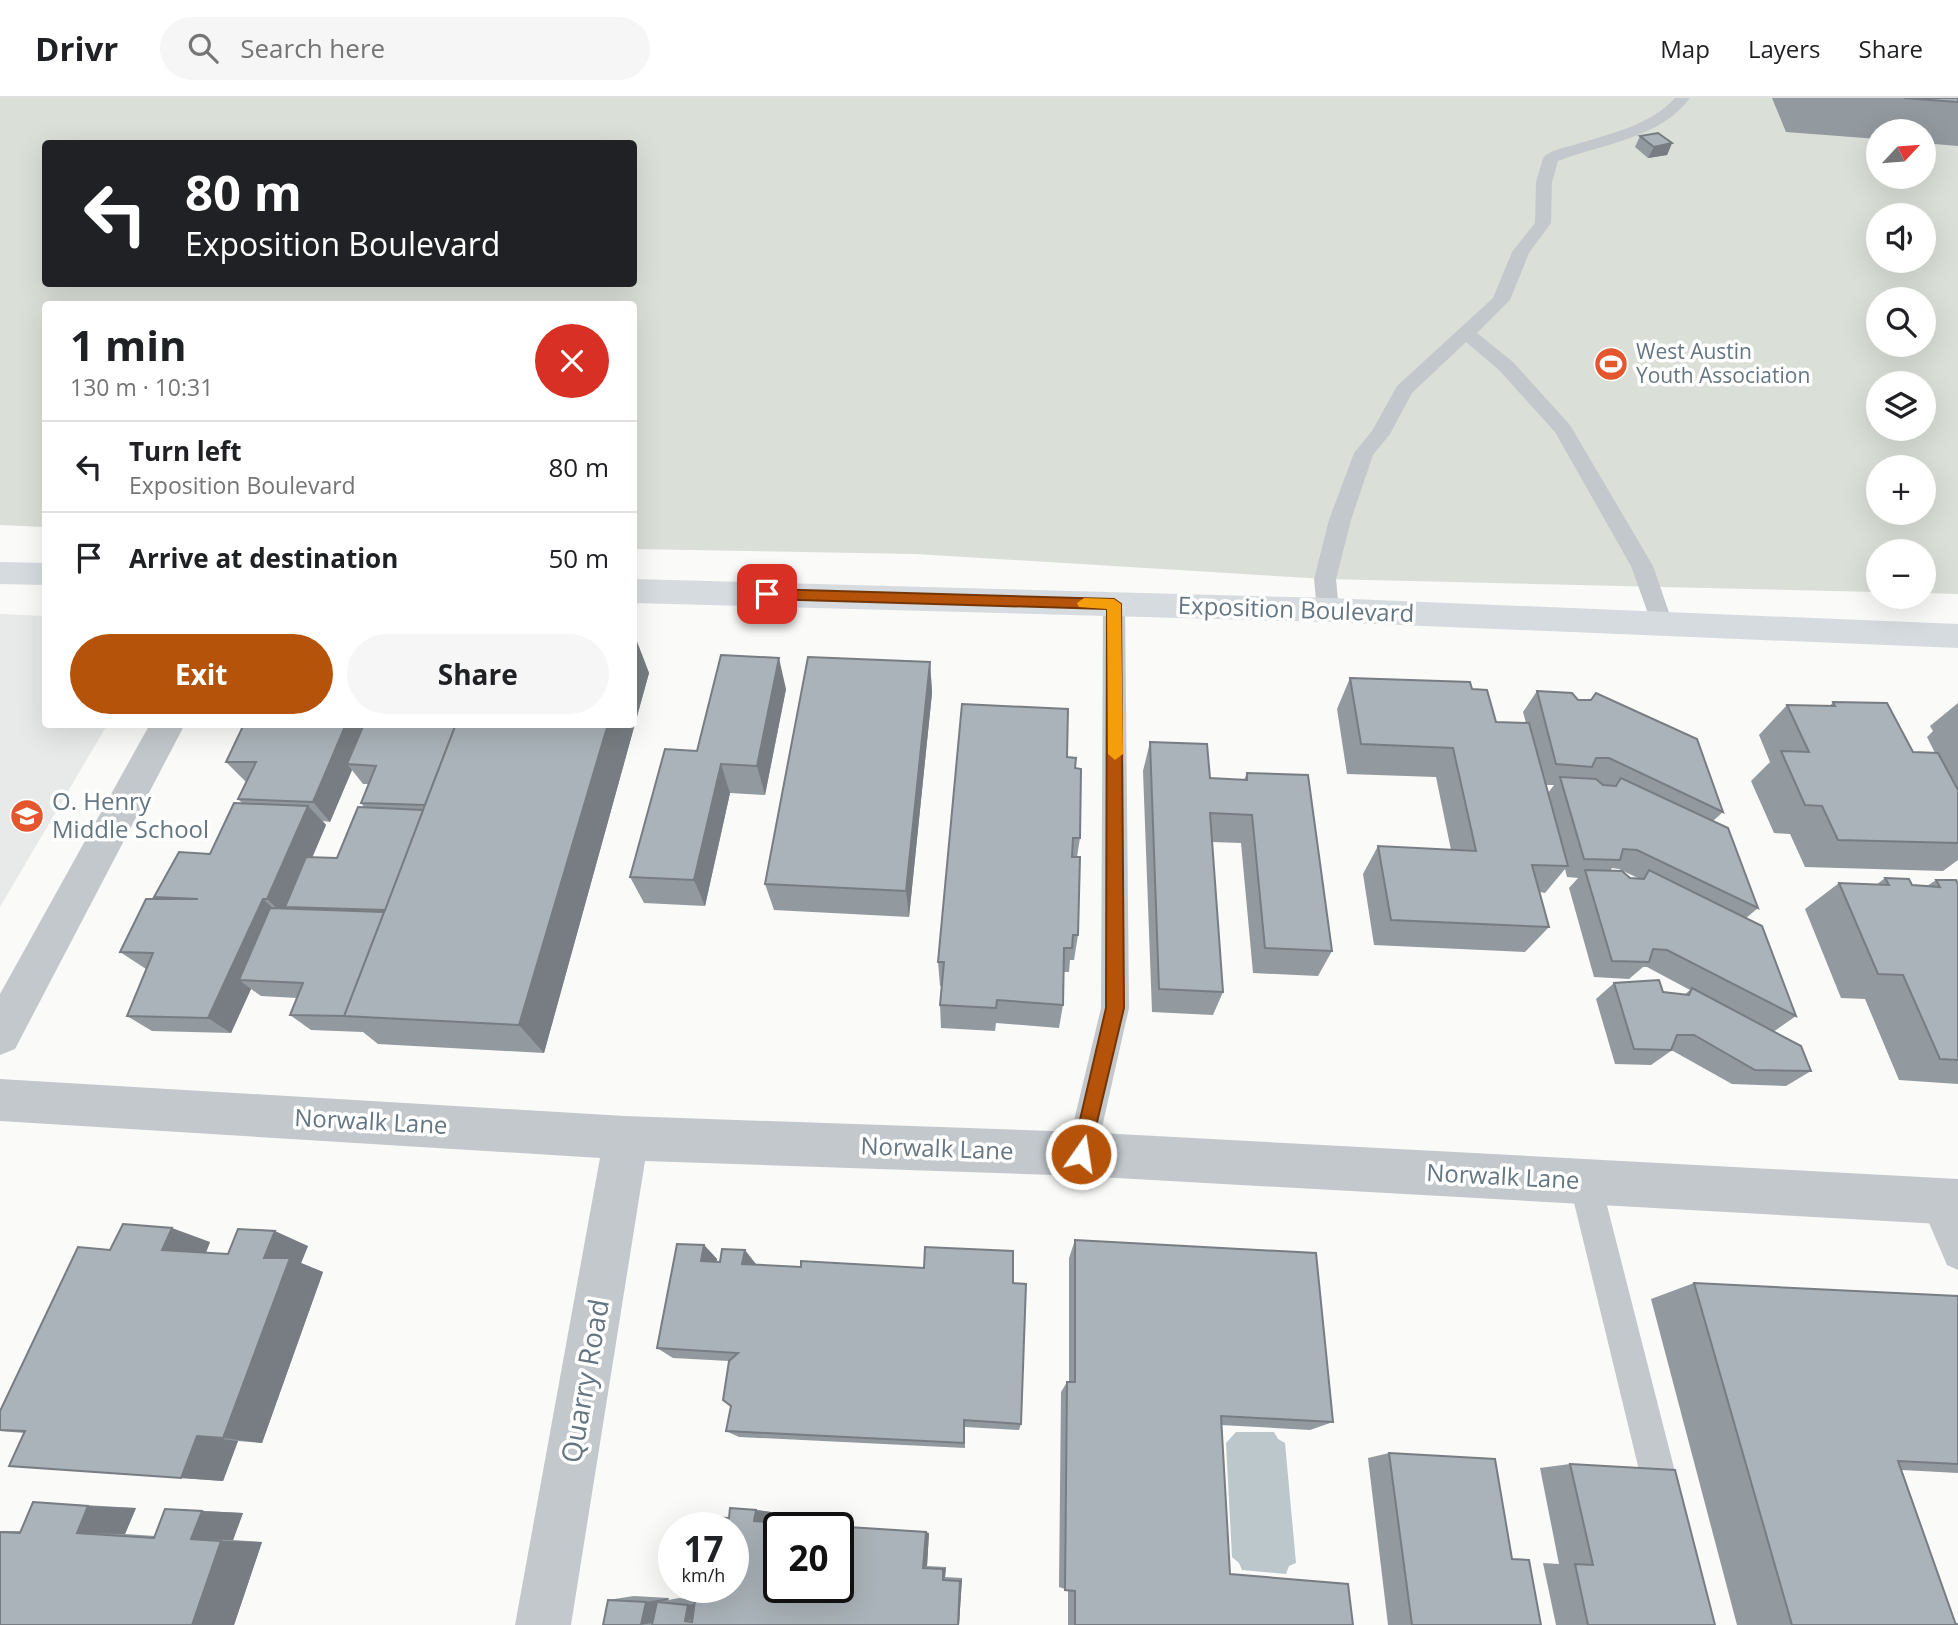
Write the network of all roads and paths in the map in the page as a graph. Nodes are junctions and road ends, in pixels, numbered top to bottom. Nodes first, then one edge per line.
1 (1683, 98) edge
2 (1466, 333) junction
3 (0, 573) edge
4 (42, 574) edge
5 (637, 591) edge
6 (1114, 604) junction
7 (1328, 610) junction
8 (1662, 624) junction
9 (1958, 636) edge
10 (167, 728) edge
11 (0, 1035) edge
12 (0, 1100) edge
13 (625, 1138) junction
14 (1081, 1154) junction
15 (1585, 1182) junction
16 (1947, 1202) edge
17 (1958, 1254) edge
18 (1672, 1531) edge
19 (543, 1625) edge

1 - 2 lane
2 - 7 lane
2 - 8 lane
3 - 4 street
5 - 6 street, Exposition Boulevard
6 - 7 street, Exposition Boulevard
6 - 14 lane
7 - 8 street, Exposition Boulevard
8 - 9 street, Exposition Boulevard
10 - 11 street
12 - 13 street, Norwalk Lane
13 - 14 street, Norwalk Lane
13 - 19 street, Quarry Road
14 - 15 street, Norwalk Lane
15 - 16 street, Norwalk Lane
15 - 18 lane
16 - 17 lane

